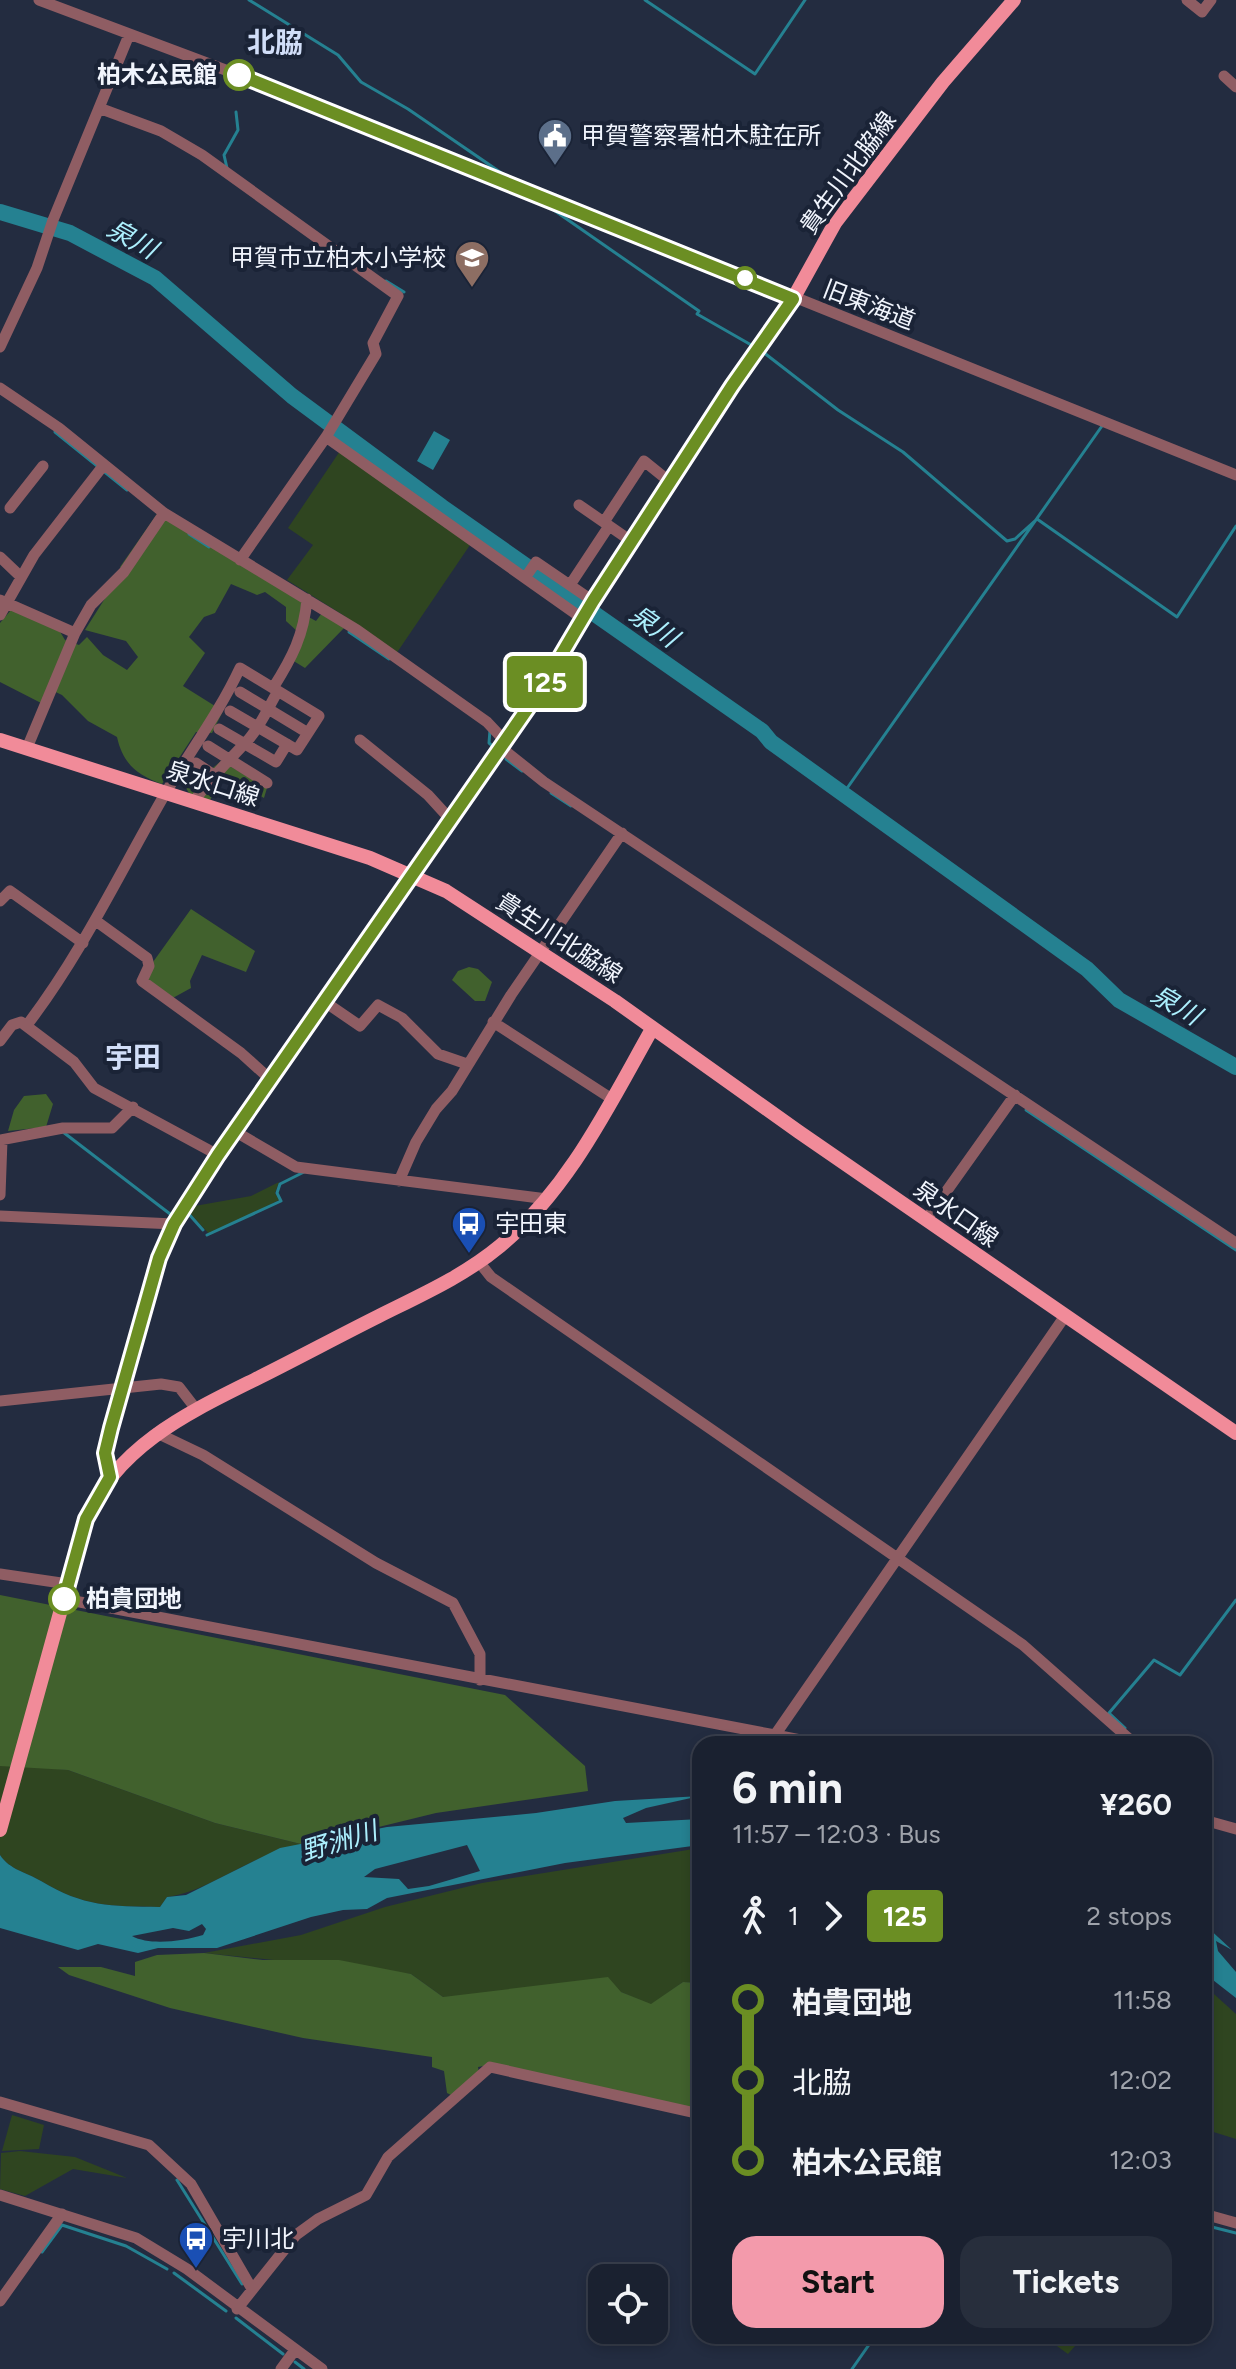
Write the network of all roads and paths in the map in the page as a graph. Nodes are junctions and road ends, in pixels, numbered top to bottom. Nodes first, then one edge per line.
1 (39, 0) edge
2 (1014, 0) edge
3 (1187, 0) edge
4 (1211, 0) edge
5 (129, 35) junction
6 (1224, 76) dead end
7 (1236, 87) edge
8 (99, 108) junction
9 (793, 299) junction
10 (0, 347) edge
11 (0, 388) edge
12 (328, 434) junction
13 (43, 466) dead end
14 (103, 466) junction
15 (1236, 475) edge
16 (670, 482) junction
17 (579, 505) dead end
18 (10, 508) dead end
19 (164, 513) junction
20 (606, 524) junction
21 (631, 541) junction
22 (0, 557) edge
23 (240, 560) junction
24 (20, 576) junction
25 (525, 578) junction
26 (570, 585) junction
27 (307, 599) junction
28 (593, 601) junction
29 (3, 602) edge
30 (0, 615) edge
31 (583, 619) junction
32 (75, 633) junction
33 (275, 689) junction
34 (240, 692) dead end
35 (267, 708) junction
36 (230, 711) dead end
37 (256, 726) junction
38 (219, 729) dead end
39 (308, 733) junction
40 (0, 740) edge
41 (360, 740) dead end
42 (501, 742) junction
43 (244, 743) junction
44 (287, 744) junction
45 (208, 746) dead end
46 (27, 748) junction
47 (230, 760) junction
48 (196, 763) dead end
49 (214, 775) junction
50 (267, 783) dead end
51 (166, 792) junction
52 (194, 801) junction
53 (449, 818) junction
54 (622, 833) junction
55 (412, 873) junction
56 (0, 901) edge
57 (96, 921) junction
58 (83, 943) junction
59 (541, 951) junction
60 (325, 1002) junction
61 (493, 1022) junction
62 (27, 1025) junction
63 (652, 1029) junction
64 (0, 1041) edge
65 (467, 1064) junction
66 (271, 1080) junction
67 (1015, 1095) junction
68 (612, 1099) junction
69 (133, 1107) junction
70 (236, 1132) junction
71 (1, 1140) edge
72 (218, 1155) junction
73 (399, 1181) junction
74 (0, 1195) edge
75 (547, 1199) junction
76 (0, 1216) edge
77 (926, 1220) junction
78 (174, 1224) junction
79 (1236, 1243) edge
80 (479, 1262) junction
81 (1065, 1316) junction
82 (121, 1388) junction
83 (0, 1401) edge
84 (196, 1409) junction
85 (157, 1433) junction
86 (1236, 1433) edge
87 (110, 1477) junction
88 (898, 1558) junction
89 (0, 1574) edge
90 (66, 1591) junction
91 (480, 1680) junction
92 (775, 1735) junction
93 (780, 1736) edge
94 (1126, 1736) edge
95 (1212, 1822) edge
96 (1236, 1829) edge
97 (0, 1830) edge
98 (0, 2102) edge
99 (692, 2112) edge
100 (0, 2195) edge
101 (62, 2214) junction
102 (1212, 2216) edge
103 (1236, 2223) edge
104 (252, 2289) junction
105 (0, 2301) edge
106 (237, 2309) junction
107 (295, 2350) junction
108 (281, 2369) edge
109 (322, 2369) edge

1 - 5 street, 旧東海道
2 - 9 main road, 貴生川北脇線
3 - 4 street
5 - 8 street
5 - 9 street, 旧東海道
6 - 7 street
8 - 10 street
8 - 12 street
9 - 15 street, 旧東海道
9 - 16 main road, 貴生川北脇線
11 - 14 street
12 - 23 street
12 - 25 street
13 - 18 street
14 - 19 street
14 - 24 street
16 - 20 street
16 - 21 main road, 貴生川北脇線
17 - 20 street
19 - 23 street
19 - 32 street
20 - 21 street
20 - 26 street
21 - 28 main road, 貴生川北脇線
22 - 24 street
23 - 27 street
24 - 29 street
25 - 26 street
25 - 31 street
26 - 28 street
27 - 33 street
27 - 42 street
28 - 31 main road, 貴生川北脇線
29 - 30 street
29 - 32 street
31 - 42 main road, 貴生川北脇線
32 - 46 street
33 - 35 street
33 - 39 street
33 - 51 street
34 - 35 street
35 - 37 street
35 - 39 street
36 - 37 street
37 - 43 street
37 - 44 street
38 - 43 street
39 - 44 street
40 - 46 main road, 泉水口線
41 - 53 street
42 - 53 main road, 貴生川北脇線
42 - 54 street
43 - 44 street
43 - 47 street
45 - 47 street
46 - 51 main road, 泉水口線
47 - 49 street
47 - 50 street
48 - 49 street
49 - 52 street
51 - 52 main road, 泉水口線
51 - 57 street
52 - 55 main road, 泉水口線
53 - 55 main road, 貴生川北脇線
54 - 59 street
54 - 67 street
55 - 59 main road, 貴生川北脇線
55 - 60 street
56 - 58 street
57 - 58 street
57 - 66 street
58 - 62 street
59 - 61 street
59 - 63 main road, 貴生川北脇線
60 - 65 street
60 - 66 street
61 - 65 street
61 - 68 street
62 - 64 street
62 - 69 street
63 - 68 main road
63 - 77 main road, 泉水口線
65 - 73 street
66 - 70 street
67 - 77 street
67 - 79 street
68 - 75 main road
69 - 71 street
69 - 72 street
70 - 72 street
70 - 73 street
71 - 74 street
72 - 78 street
73 - 75 street
75 - 80 main road
76 - 78 street
77 - 81 main road, 泉水口線
78 - 82 street
80 - 84 main road
80 - 88 street
81 - 86 main road, 泉水口線
81 - 88 street
82 - 83 street
82 - 84 street
82 - 87 street
84 - 85 main road
85 - 87 main road
85 - 91 street
87 - 90 main road
88 - 92 street
88 - 94 street
89 - 90 street
90 - 91 street
90 - 97 main road
91 - 92 street
92 - 93 street
95 - 96 street
98 - 104 street
99 - 104 street
100 - 101 street
101 - 105 street
101 - 106 street
102 - 103 street
104 - 106 street
106 - 107 street
107 - 108 street
107 - 109 street

